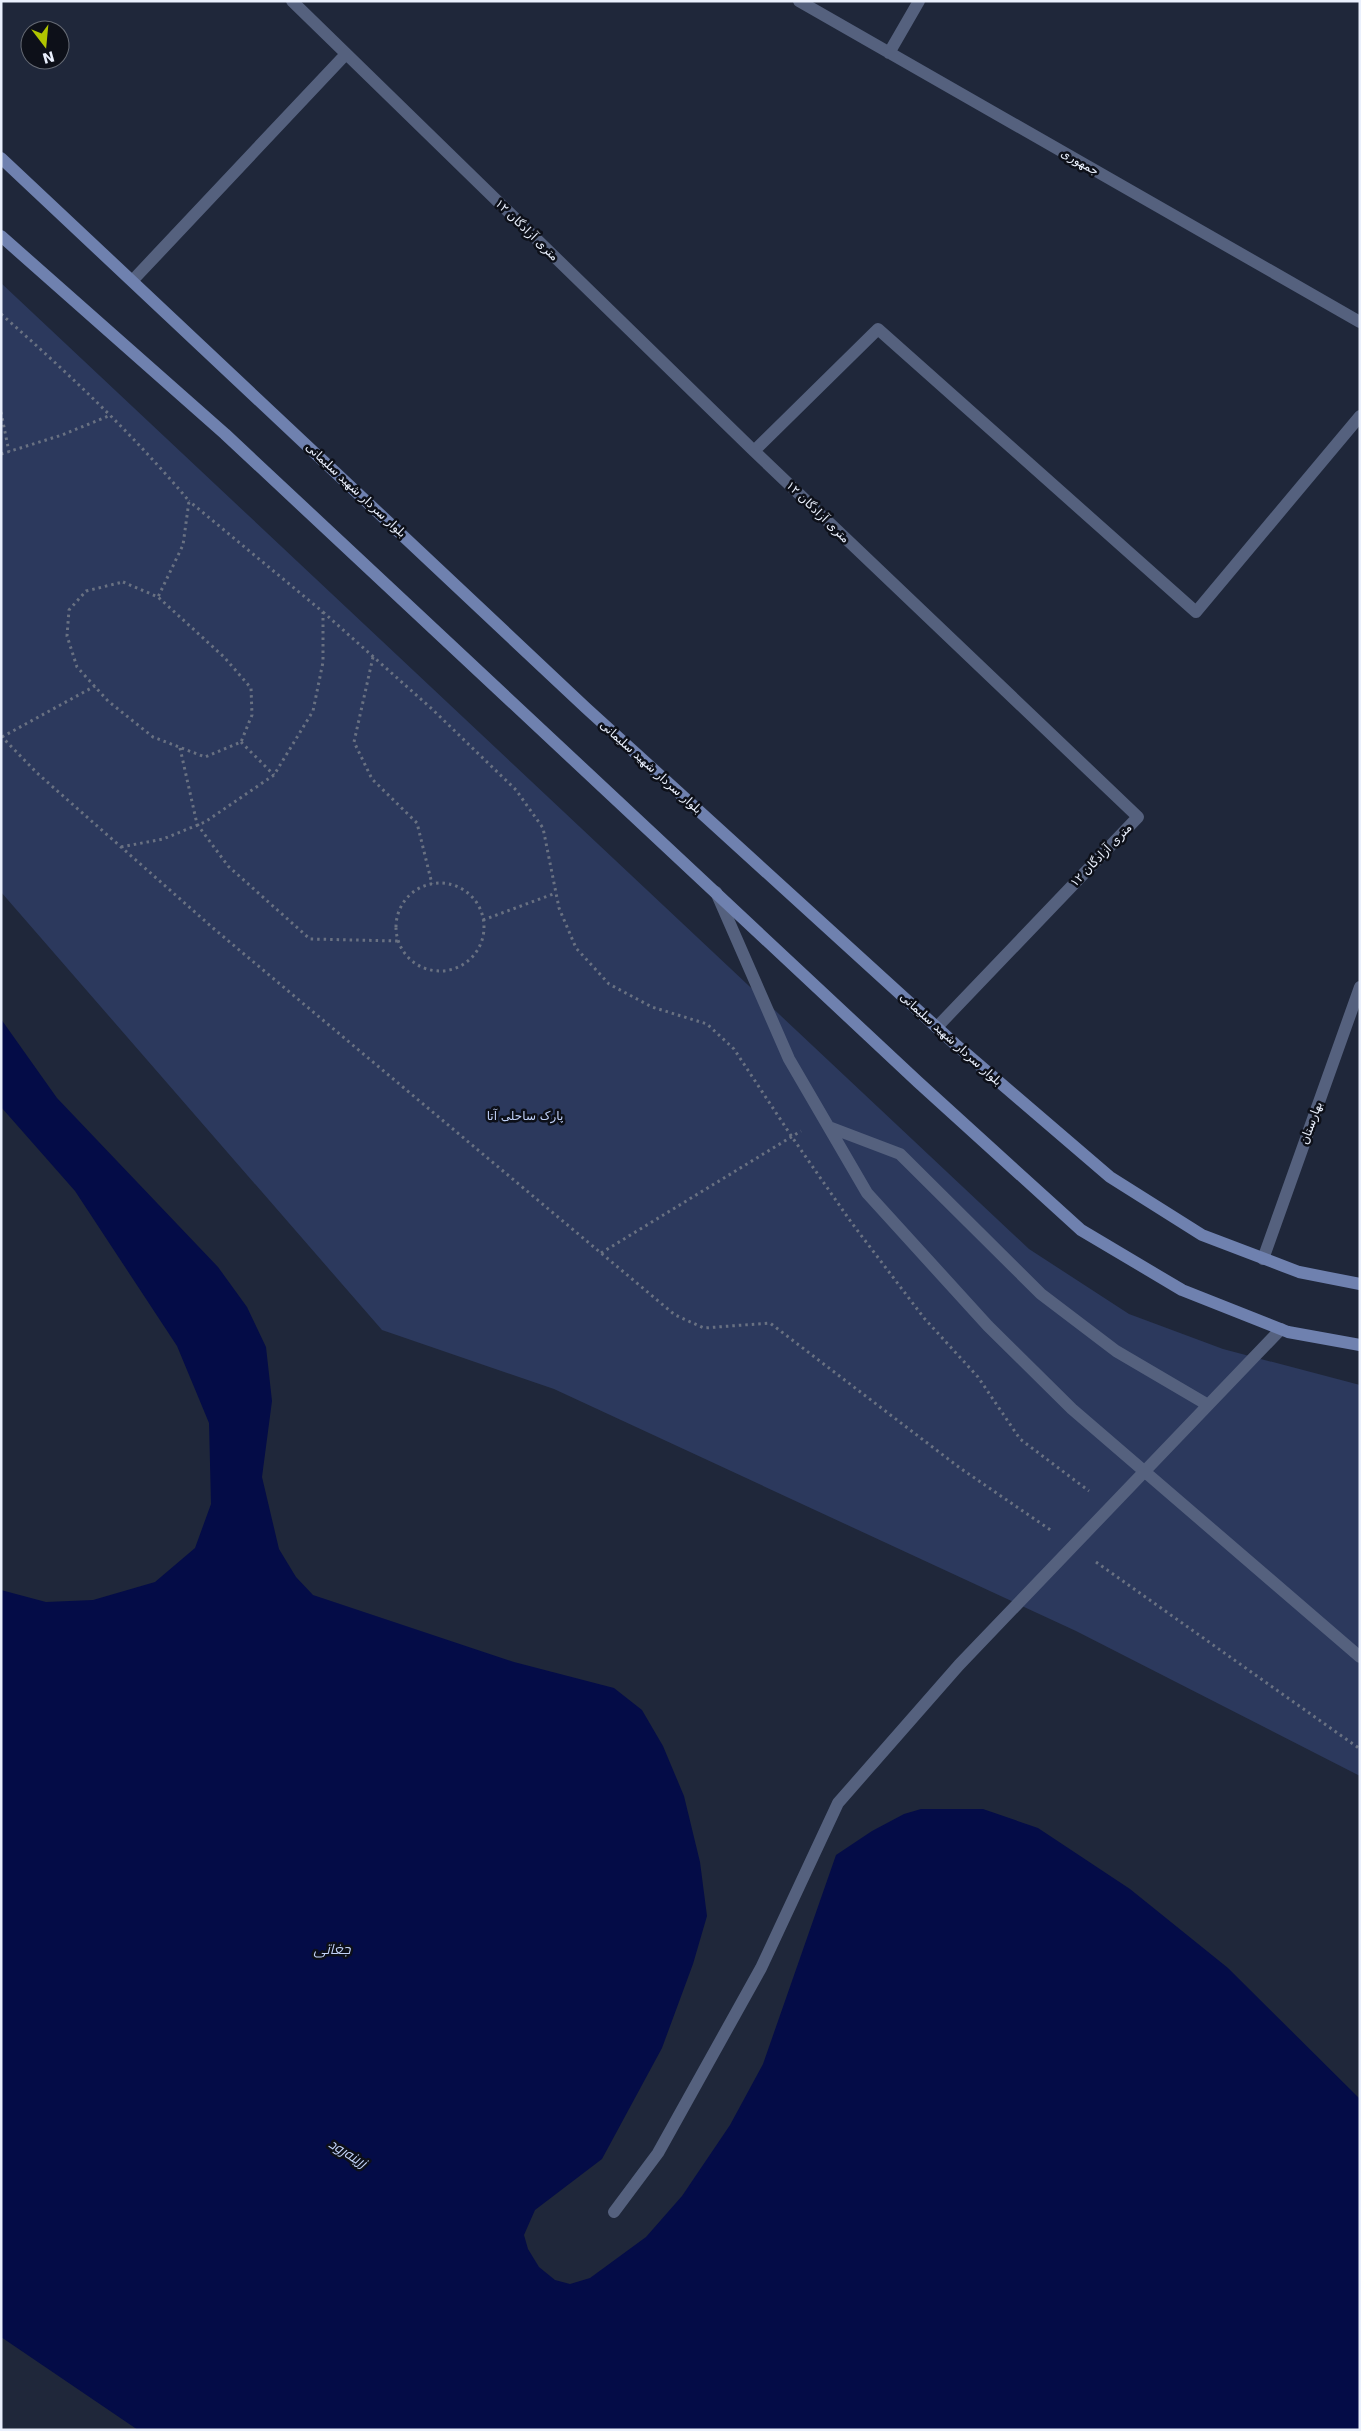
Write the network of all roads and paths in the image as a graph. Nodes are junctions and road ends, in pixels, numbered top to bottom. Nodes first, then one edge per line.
1 (292, 1) edge
2 (799, 1) edge
3 (918, 1) edge
4 (890, 53) junction
5 (346, 54) junction
6 (1, 158) edge
7 (1, 236) edge
8 (133, 280) junction
9 (1, 314) edge
10 (1360, 322) edge
11 (1, 412) edge
12 (111, 415) junction
13 (1360, 416) edge
14 (754, 451) junction
15 (10, 452) junction
16 (1, 454) edge
17 (189, 500) junction
18 (158, 597) junction
19 (323, 612) junction
20 (373, 656) junction
21 (94, 686) junction
22 (2, 736) edge
23 (241, 742) junction
24 (180, 748) junction
25 (274, 775) junction
26 (198, 824) junction
27 (121, 847) junction
28 (432, 884) junction
29 (716, 892) junction
30 (556, 893) junction
31 (483, 920) junction
32 (398, 941) junction
33 (1360, 987) edge
34 (937, 1027) junction
35 (829, 1127) junction
36 (792, 1137) junction
37 (601, 1253) junction
38 (1263, 1259) junction
39 (1360, 1284) edge
40 (1280, 1328) junction
41 (1360, 1345) edge
42 (1208, 1405) junction
43 (1143, 1472) junction
44 (1110, 1507) junction
45 (1073, 1546) junction
46 (1360, 1657) edge
47 (1360, 1749) edge
48 (614, 2212) dead end

1 - 5 street, ۱۲ متری آزادگان
2 - 4 street, جمهوری
3 - 4 street
4 - 10 street, جمهوری
5 - 8 street
5 - 14 street, ۱۲ متری آزادگان
6 - 8 main road, بلوار سردار شهید سلیمانی
7 - 29 main road
8 - 34 main road, بلوار سردار شهید سلیمانی
9 - 12 path
11 - 15 path
12 - 15 path
12 - 17 path
13 - 14 street
14 - 34 street, ۱۲ متری آزادگان
15 - 16 path
17 - 18 path
17 - 19 path
18 - 21 path
18 - 23 path
19 - 20 path
19 - 25 path
20 - 28 path
20 - 30 path
21 - 22 path
21 - 24 path
22 - 27 path
23 - 24 path
23 - 25 path
24 - 26 path
25 - 26 path
26 - 27 path
26 - 32 path
27 - 37 path
28 - 31 path
28 - 32 path
29 - 35 street
29 - 40 main road
30 - 31 path
30 - 36 path
31 - 32 path
33 - 38 street, بهارستان
34 - 38 main road, بلوار سردار شهید سلیمانی
35 - 42 street
35 - 43 street
36 - 37 path
36 - 44 path
37 - 45 path
38 - 39 main road, بلوار سردار شهید سلیمانی
40 - 41 main road
40 - 42 street
42 - 43 street
43 - 44 street
43 - 46 street
44 - 45 street
45 - 47 path
45 - 48 street

